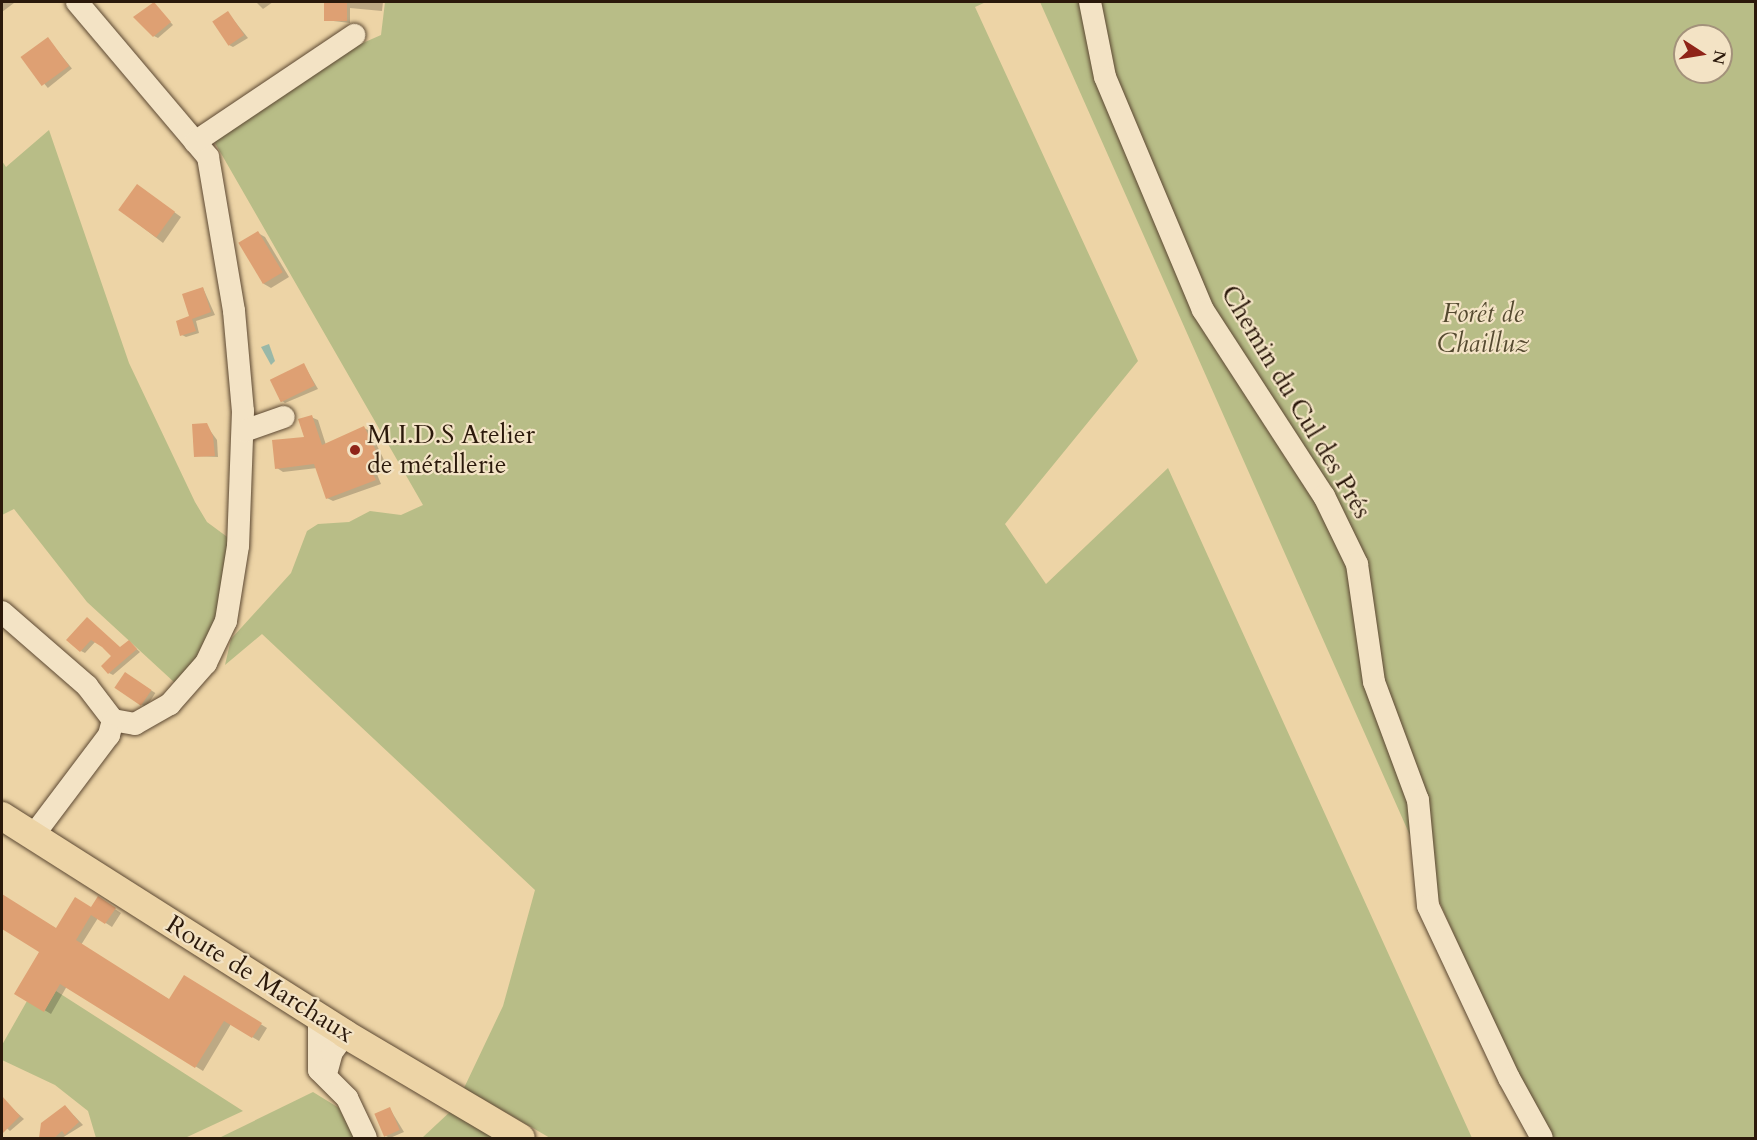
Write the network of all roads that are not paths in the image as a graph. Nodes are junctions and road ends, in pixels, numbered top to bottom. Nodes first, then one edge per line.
1 (77, 2) edge
2 (1090, 2) edge
3 (354, 35) dead end
4 (195, 141) junction
5 (284, 417) dead end
6 (244, 431) junction
7 (2, 612) edge
8 (113, 720) junction
9 (2, 816) edge
10 (33, 836) junction
11 (319, 1018) junction
12 (345, 1034) junction
13 (326, 1074) junction
14 (366, 1138) edge
15 (521, 1138) edge
16 (1542, 1138) edge

1 - 4 street
2 - 16 street, Chemin du Cul des Prés
3 - 4 street
4 - 6 street
5 - 6 street
6 - 8 street
7 - 8 street
8 - 10 street
9 - 10 main road, Route de Marchaux
10 - 11 main road, Route de Marchaux
11 - 12 main road, Route de Marchaux
11 - 13 street
12 - 13 street
12 - 15 main road, Route de Marchaux
13 - 14 street

